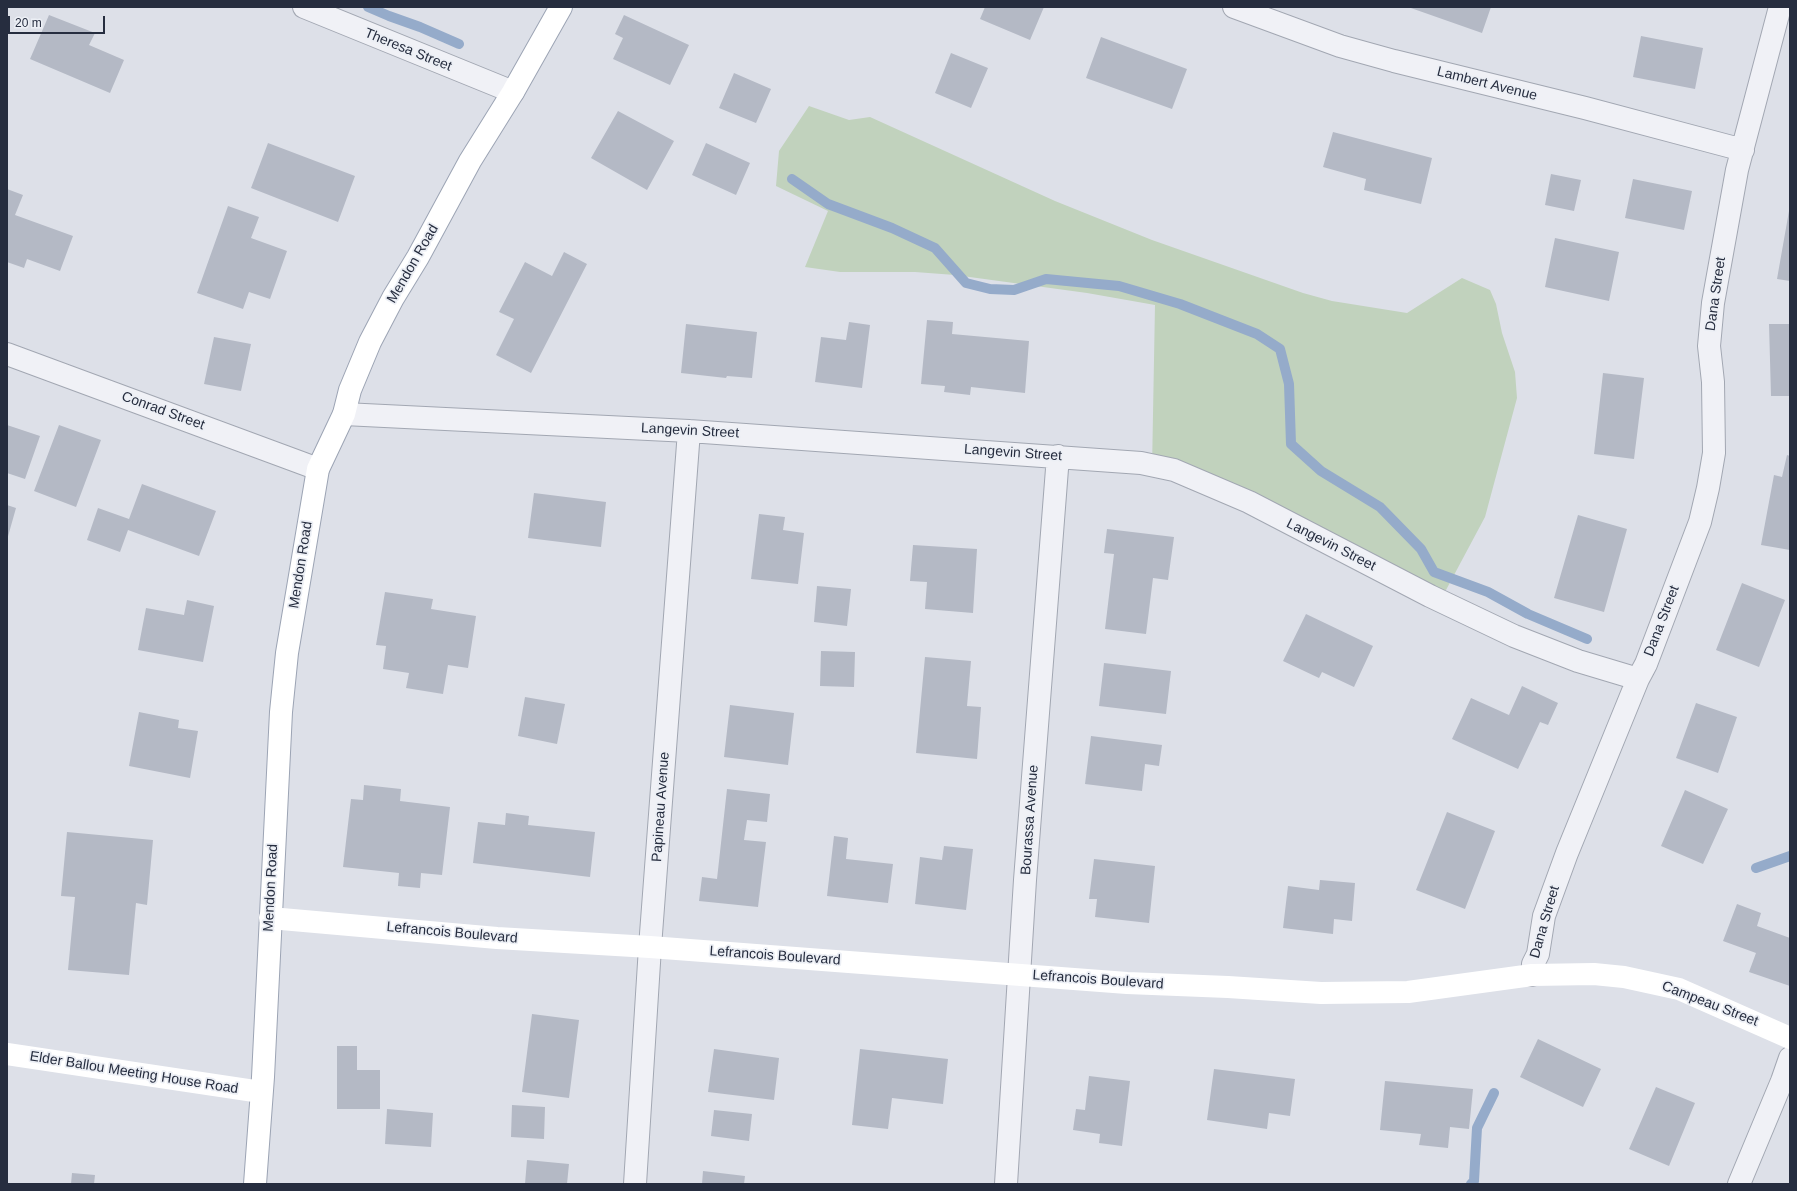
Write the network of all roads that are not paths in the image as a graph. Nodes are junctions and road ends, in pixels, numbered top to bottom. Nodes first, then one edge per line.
1 (304, 7) edge
2 (561, 7) edge
3 (1234, 7) edge
4 (1780, 7) edge
5 (512, 92) junction
6 (1743, 150) junction
7 (7, 354) edge
8 (344, 414) junction
9 (689, 431) junction
10 (1058, 456) junction
11 (318, 469) junction
12 (1638, 679) junction
13 (270, 918) junction
14 (650, 947) junction
15 (1019, 974) junction
16 (1532, 975) junction
17 (1281, 991) joint
18 (1790, 1038) edge
19 (7, 1054) edge
20 (1790, 1058) edge
21 (261, 1092) junction
22 (255, 1184) edge
23 (635, 1184) edge
24 (1006, 1184) edge
25 (1739, 1184) edge

1 - 5 street, Theresa Street
2 - 5 street, Mendon Road
3 - 6 street, Lambert Avenue
4 - 6 street, Dana Street
5 - 8 street, Mendon Road
6 - 12 street, Dana Street
7 - 11 street, Conrad Street
8 - 9 street, Langevin Street
8 - 11 street, Mendon Road
9 - 10 street, Langevin Street
9 - 14 street, Papineau Avenue
10 - 12 street, Langevin Street
10 - 15 street, Bourassa Avenue
11 - 13 street, Mendon Road
12 - 16 street, Dana Street
13 - 14 street, Lefrancois Boulevard
13 - 21 street, Mendon Road
14 - 15 street, Lefrancois Boulevard
14 - 23 street, Papineau Avenue
15 - 17 street, Lefrancois Boulevard
15 - 24 street, Bourassa Avenue
16 - 17 street, Dana Street
16 - 18 street, Campeau Street
19 - 21 street, Elder Ballou Meeting House Road
20 - 25 street
21 - 22 street, Mendon Road

